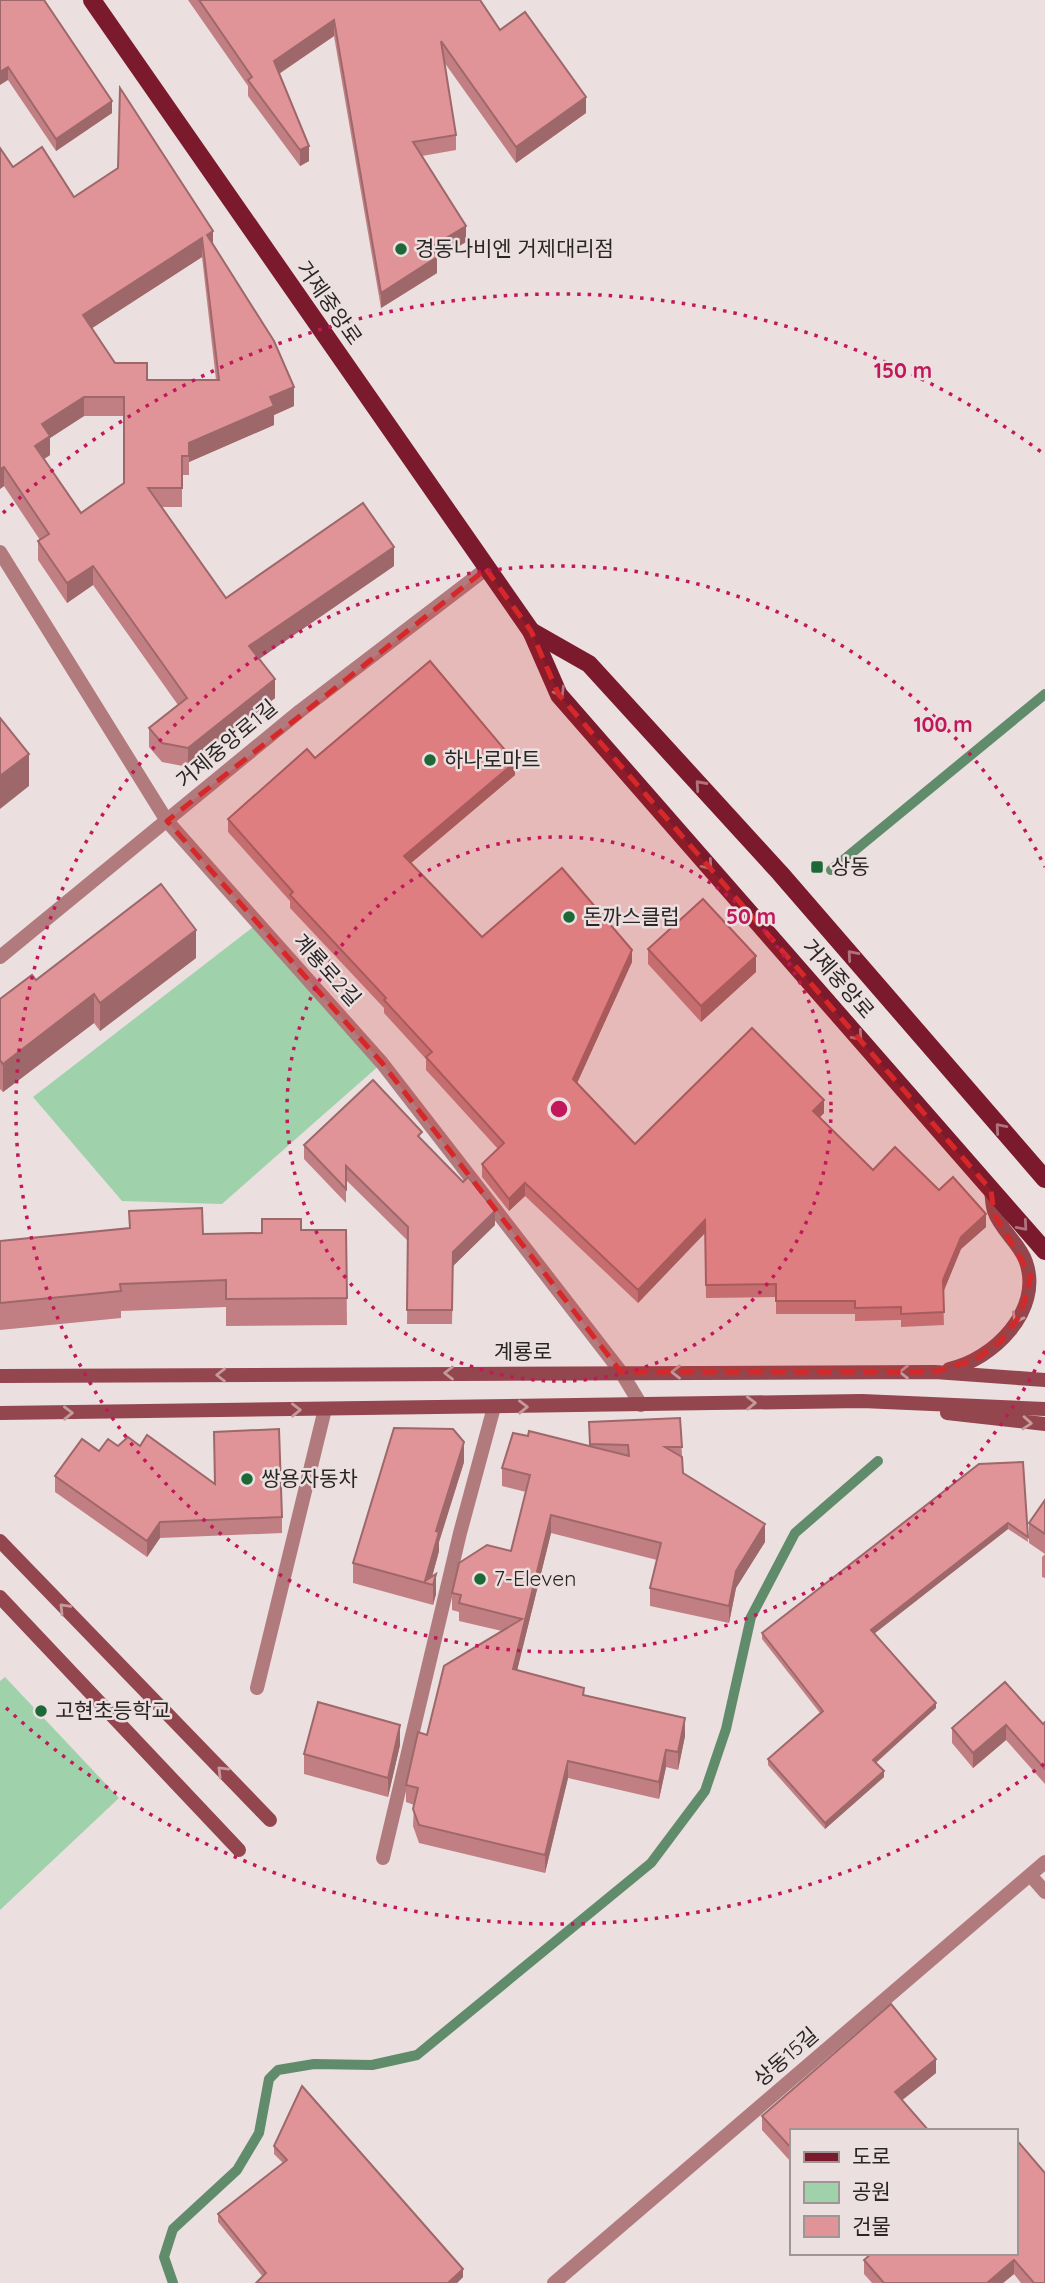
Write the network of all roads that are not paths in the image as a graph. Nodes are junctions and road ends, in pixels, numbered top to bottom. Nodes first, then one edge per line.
1 (92, 0) edge
2 (0, 552) edge
3 (486, 569) junction
4 (531, 631) junction
5 (167, 821) junction
6 (0, 957) edge
7 (1045, 1179) edge
8 (991, 1190) junction
9 (1045, 1251) edge
10 (621, 1372) junction
11 (935, 1372) junction
12 (0, 1376) edge
13 (1045, 1380) edge
14 (862, 1401) junction
15 (640, 1405) junction
16 (494, 1407) junction
17 (325, 1409) junction
18 (1045, 1409) edge
19 (0, 1413) edge
20 (1045, 1424) edge
21 (0, 1541) edge
22 (0, 1597) edge
23 (257, 1688) dead end
24 (270, 1820) dead end
25 (239, 1850) dead end
26 (383, 1858) dead end
27 (1045, 1862) edge
28 (1031, 1876) junction
29 (1045, 1892) edge
30 (554, 2283) edge

1 - 3 main road, 거제중앙로
2 - 5 street, 계룡로2길
3 - 4 main road, 거제중앙로
3 - 5 street, 거제중앙로1길
7 -> 4 main road, 거제중앙로
4 -> 8 main road, 거제중앙로
5 - 6 street, 거제중앙로1길
5 - 10 street, 계룡로2길
8 -> 9 main road, 거제중앙로
8 -> 11 street
11 -> 10 street, 계룡로
10 -> 12 street, 계룡로
10 - 15 street, 계룡로2길
11 - 13 street, 계룡로
15 -> 14 street
14 - 18 street
14 -> 20 street
16 -> 15 street
16 - 17 street
16 - 26 street
19 -> 17 street
17 - 23 street
24 -> 21 street
22 - 25 street
27 - 28 street, 상동15길
28 - 29 street
28 - 30 street, 상동15길

